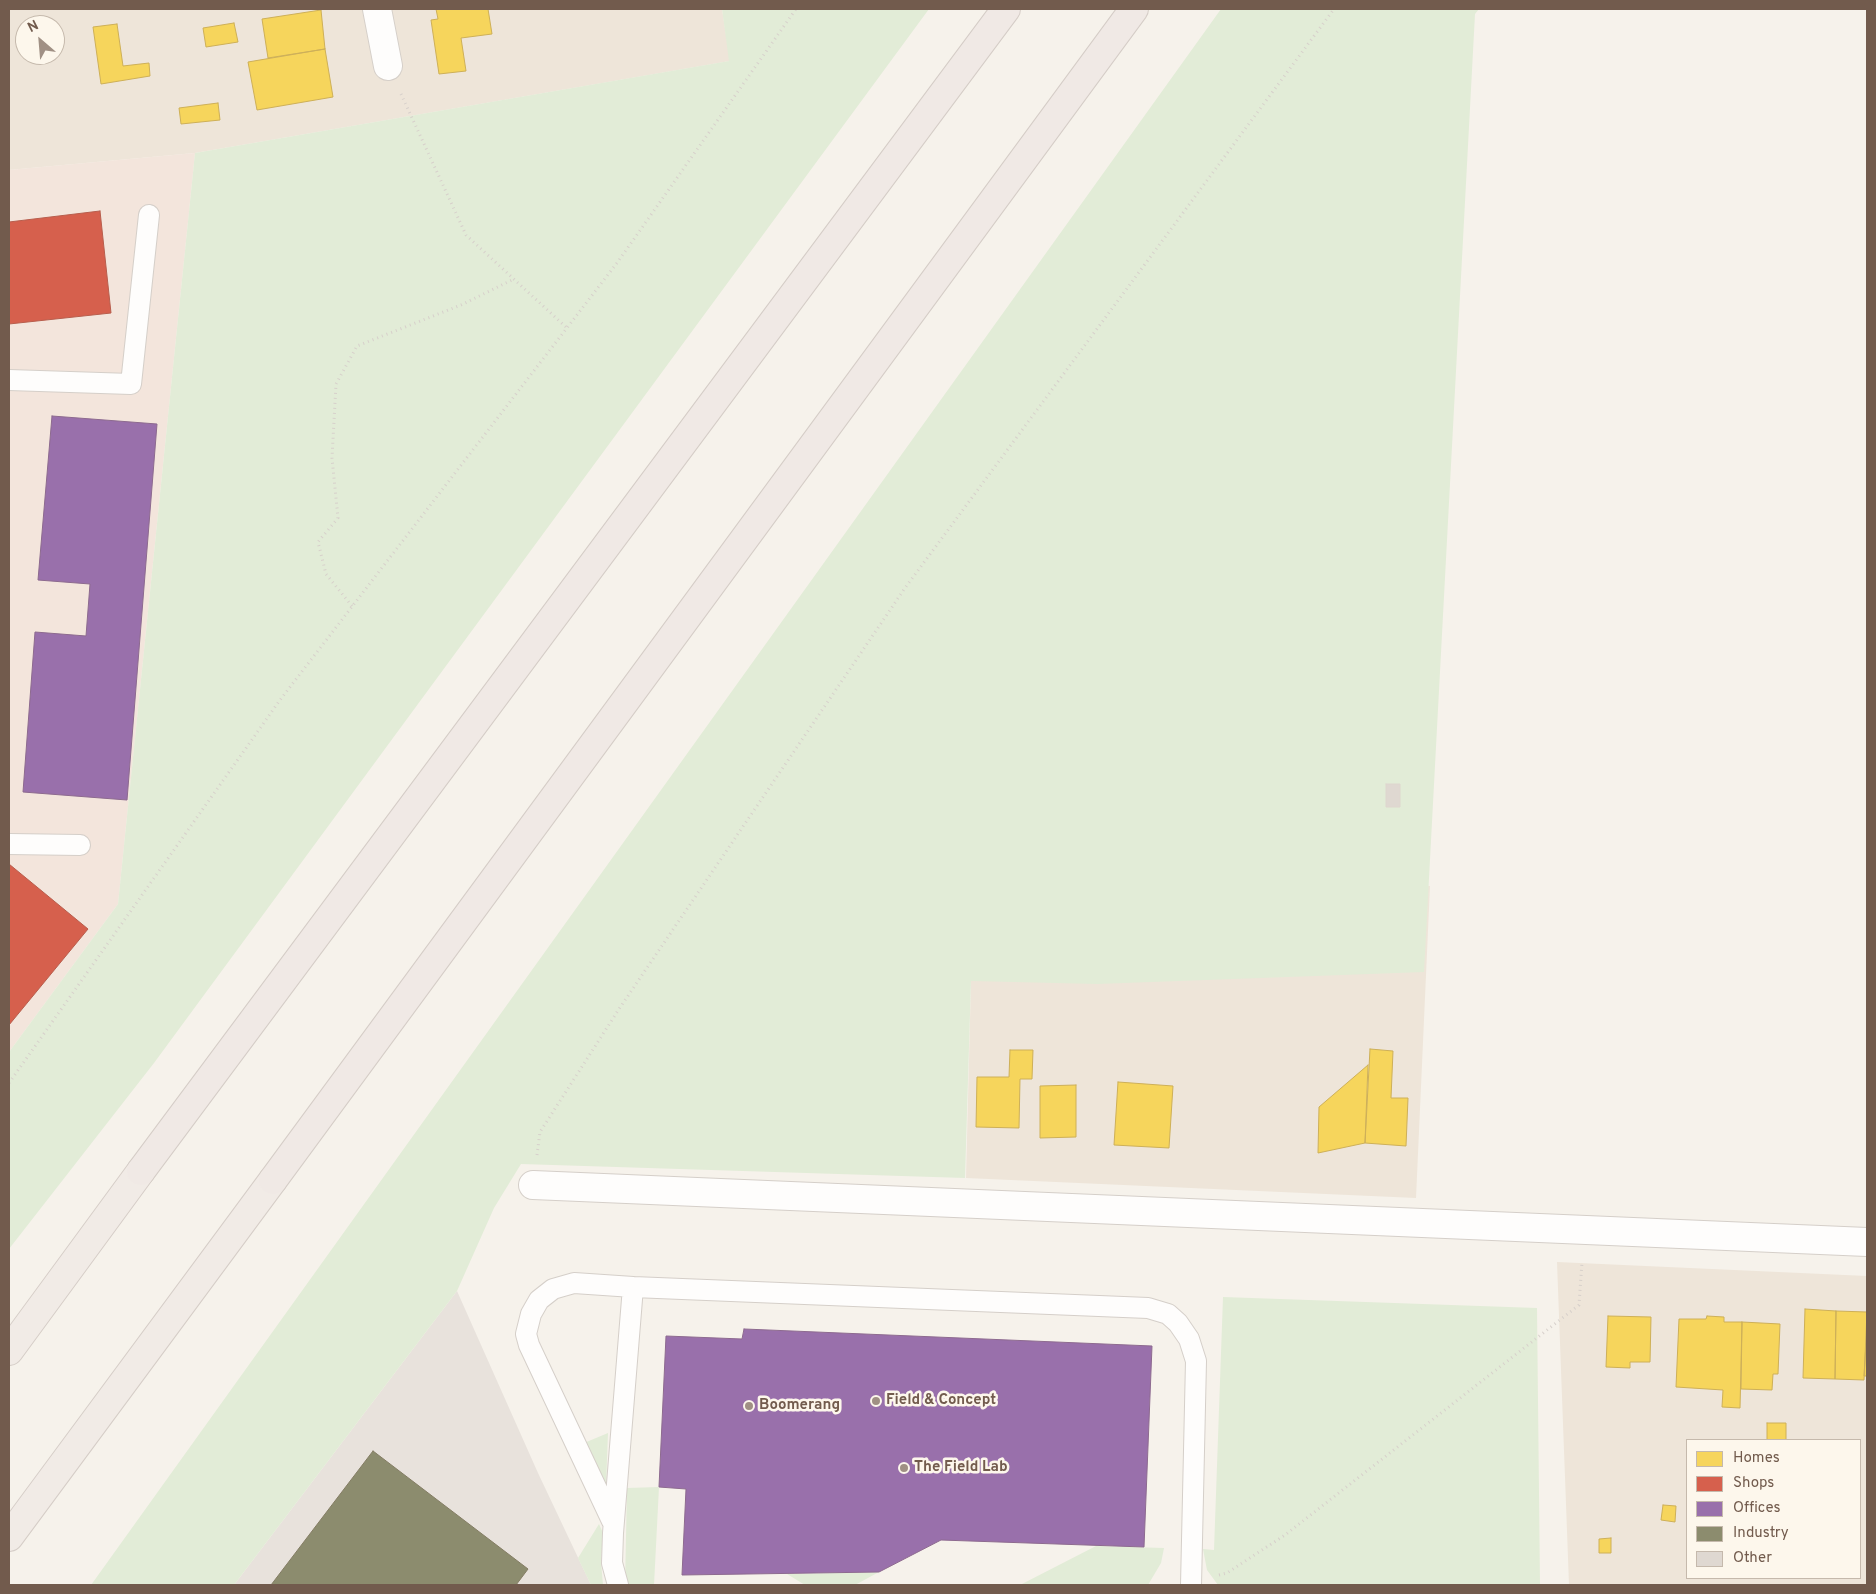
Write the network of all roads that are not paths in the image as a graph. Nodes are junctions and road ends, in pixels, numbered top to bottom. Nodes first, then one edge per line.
1 (377, 9) edge
2 (1006, 9) edge
3 (1134, 9) edge
4 (388, 66) road end
5 (149, 215) dead end
6 (9, 380) edge
7 (9, 844) edge
8 (80, 845) dead end
9 (533, 1185) road end
10 (1867, 1242) edge
11 (633, 1287) junction
12 (9, 1351) edge
13 (613, 1523) junction
14 (9, 1537) edge
15 (618, 1585) edge
16 (1190, 1585) edge

1 - 4 street
2 - 12 highway
3 - 14 highway
5 - 6 lane
7 - 8 lane
9 - 10 street
11 - 13 lane
11 - 13 lane
11 - 16 lane
13 - 15 lane

